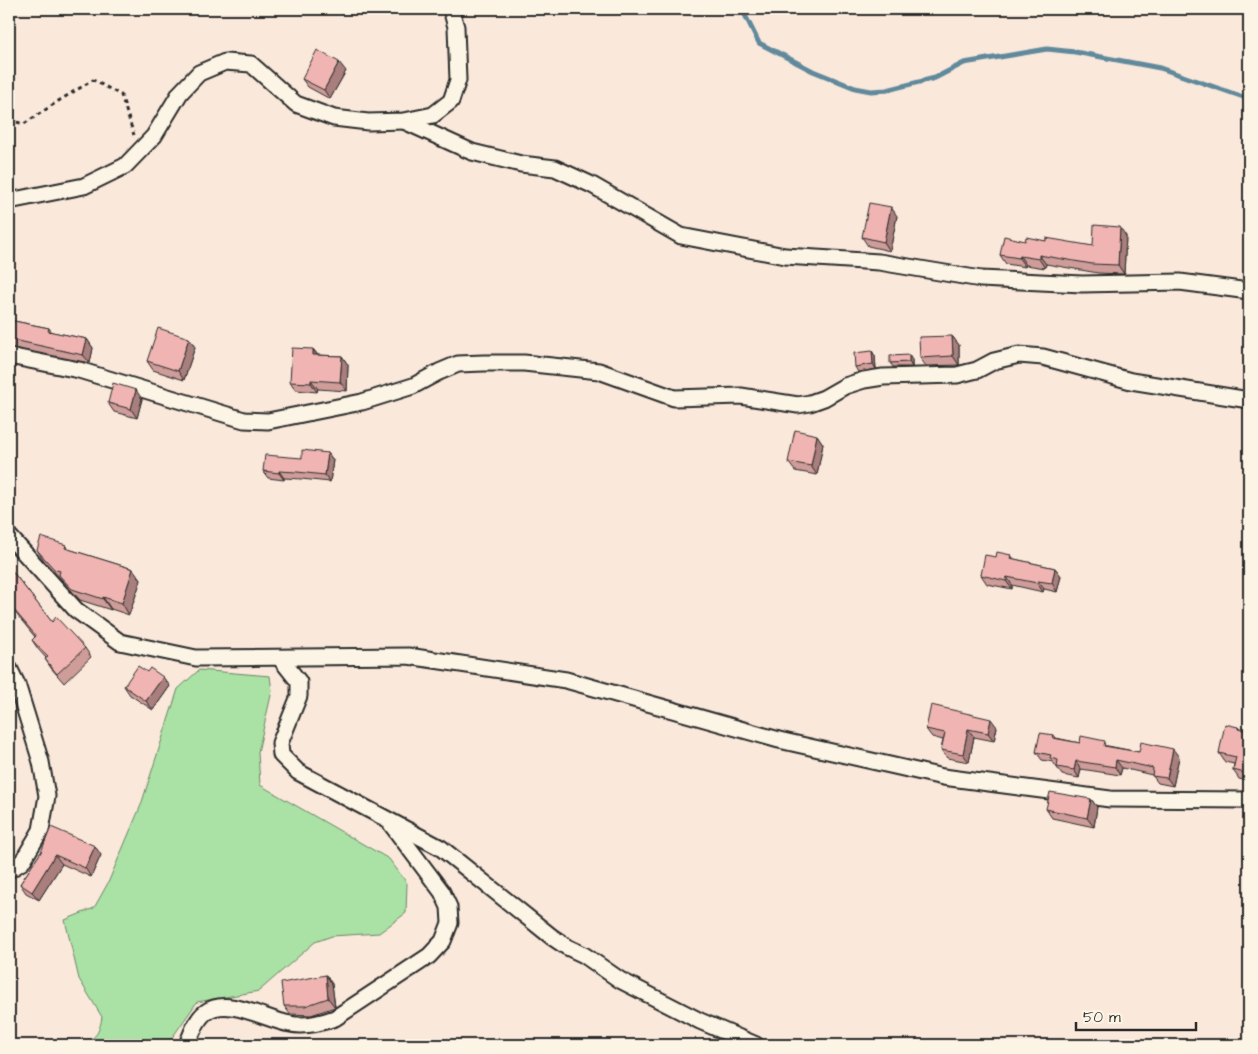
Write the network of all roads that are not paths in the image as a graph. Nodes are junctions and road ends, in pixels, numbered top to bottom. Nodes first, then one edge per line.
1 (451, 9) edge
2 (404, 121) junction
3 (9, 201) edge
4 (1249, 291) edge
5 (9, 356) edge
6 (1249, 400) edge
7 (9, 536) edge
8 (280, 658) junction
9 (9, 668) edge
10 (1249, 800) edge
11 (389, 820) junction
12 (9, 870) edge
13 (187, 1045) edge
14 (756, 1045) edge

1 - 2 street
2 - 3 street
2 - 4 street
5 - 6 street
7 - 8 street
8 - 10 street
8 - 11 street
9 - 12 street
11 - 13 street
11 - 14 street

